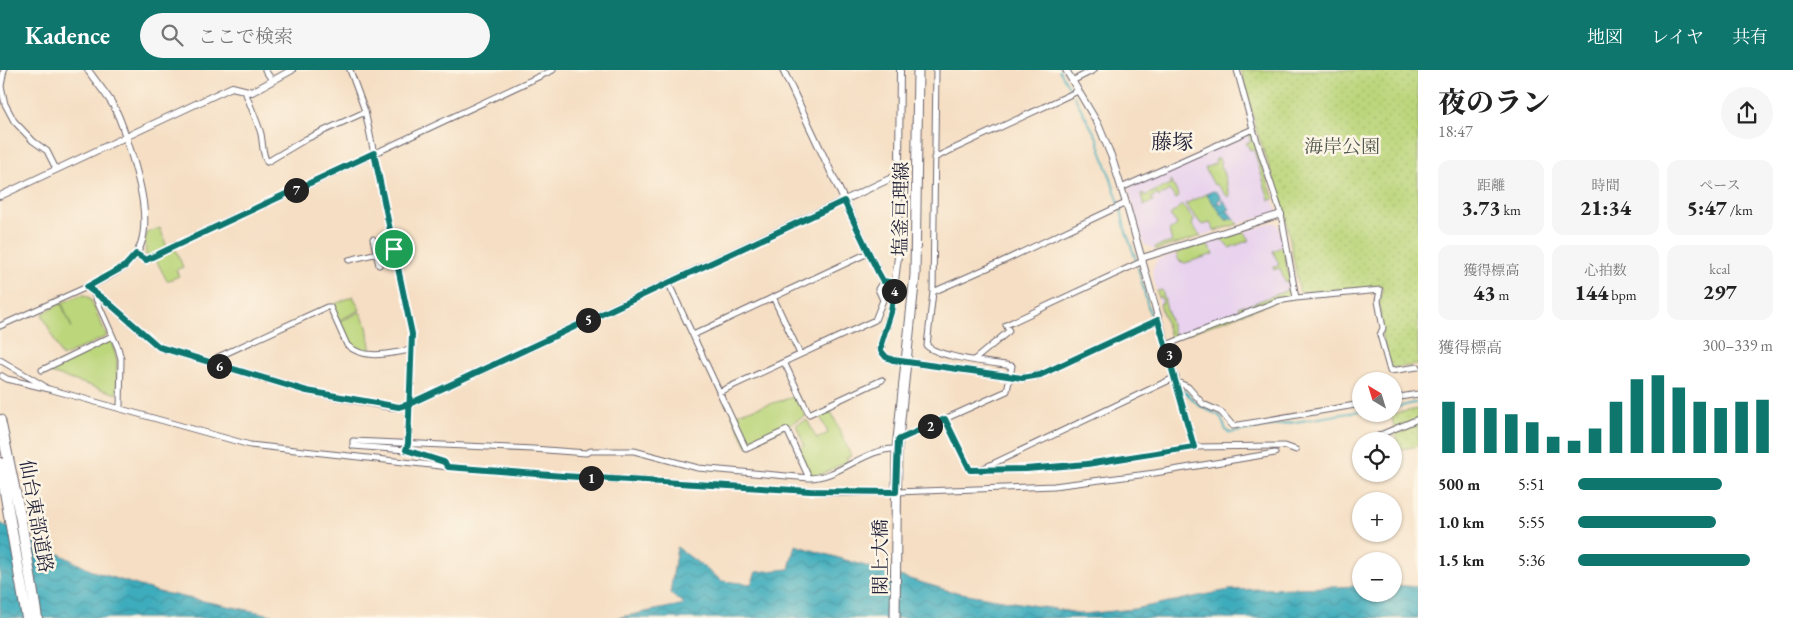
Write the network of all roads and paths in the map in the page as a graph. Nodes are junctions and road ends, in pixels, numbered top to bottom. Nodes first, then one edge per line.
1 (4, 70) edge
2 (88, 70) edge
3 (265, 70) edge
4 (292, 70) edge
5 (350, 70) edge
6 (553, 70) edge
7 (783, 70) edge
8 (900, 70) edge
9 (918, 70) edge
10 (936, 70) edge
11 (1066, 70) edge
12 (1094, 70) edge
13 (1237, 70) edge
14 (272, 80) junction
15 (1072, 80) junction
16 (245, 91) junction
17 (1078, 91) junction
18 (366, 112) junction
19 (1253, 129) junction
20 (126, 137) junction
21 (374, 153) junction
22 (934, 158) junction
23 (56, 169) junction
24 (898, 175) junction
25 (1121, 188) junction
26 (0, 196) edge
27 (844, 201) junction
28 (1126, 203) junction
29 (1281, 214) junction
30 (373, 238) dead end
31 (394, 249) junction
32 (376, 253) junction
33 (868, 253) junction
34 (136, 254) junction
35 (350, 260) dead end
36 (1142, 260) junction
37 (379, 265) dead end
38 (883, 281) junction
39 (668, 282) junction
40 (895, 283) junction
41 (90, 289) junction
42 (933, 292) junction
43 (773, 297) junction
44 (1296, 298) junction
45 (1158, 320) junction
46 (0, 326) edge
47 (693, 335) junction
48 (112, 336) junction
49 (1166, 345) junction
50 (411, 350) junction
51 (0, 354) edge
52 (800, 354) junction
53 (974, 360) junction
54 (1, 361) edge
55 (906, 361) junction
56 (784, 362) junction
57 (214, 364) junction
58 (1418, 368) edge
59 (42, 370) dead end
60 (1040, 375) joint
61 (2, 376) dead end
62 (1011, 377) junction
63 (882, 380) dead end
64 (1176, 380) junction
65 (48, 389) junction
66 (719, 392) junction
67 (1418, 394) edge
68 (1402, 397) edge
69 (409, 404) junction
70 (1352, 406) edge
71 (120, 408) junction
72 (945, 419) junction
73 (1418, 419) edge
74 (0, 420) edge
75 (1389, 432) edge
76 (408, 444) junction
77 (898, 444) junction
78 (1194, 447) junction
79 (406, 450) junction
80 (1296, 450) dead end
81 (1275, 453) dead end
82 (0, 463) edge
83 (448, 467) junction
84 (982, 470) junction
85 (809, 478) junction
86 (896, 495) junction
87 (27, 618) edge
88 (37, 618) edge
89 (895, 618) edge

1 - 23 street
2 - 20 street
3 - 14 street
4 - 14 street
5 - 18 street
6 - 21 street
7 - 27 street
8 - 24 street
9 - 55 main road, 塩釜亘理線
10 - 22 street
11 - 15 street
12 - 15 street
13 - 19 street
14 - 16 street
15 - 17 street
16 - 18 street
16 - 20 street
17 - 22 street
17 - 25 street
18 - 21 street
19 - 25 street
19 - 29 street
20 - 23 street
20 - 34 street
21 - 31 street
21 - 34 street
22 - 42 street
23 - 26 street
24 - 27 street
24 - 40 street
25 - 28 street
27 - 33 street
27 - 39 street
28 - 36 street
28 - 42 street
29 - 36 street
29 - 44 street
30 - 32 street
31 - 32 street
31 - 50 street
32 - 35 street
32 - 37 street
33 - 38 street
33 - 43 street
34 - 41 street
36 - 45 street
36 - 53 street
38 - 40 street
38 - 52 street
39 - 47 street
39 - 69 street
40 - 55 street
41 - 46 street
41 - 48 street
41 - 57 street
42 - 53 street
43 - 47 street
43 - 52 street
44 - 49 street
44 - 58 street
45 - 49 street
45 - 60 street
47 - 66 street
48 - 59 street
48 - 71 street
49 - 64 street
50 - 57 street
50 - 69 street
51 - 54 street
52 - 56 street
53 - 62 street
54 - 65 street
55 - 62 street
55 - 77 main road, 塩釜亘理線
56 - 63 street
56 - 66 street
57 - 69 street
60 - 62 street
61 - 65 street
62 - 72 street
64 - 70 street
64 - 78 street
64 - 84 street
65 - 71 street
66 - 85 street
67 - 68 street
69 - 76 street
71 - 83 street
72 - 77 street
72 - 84 street
73 - 75 street
74 - 88 highway, 仙台東部道路
76 - 79 street
76 - 79 street
76 - 85 street
77 - 85 street
77 - 86 main road, 塩釜亘理線
78 - 80 street
78 - 84 street
79 - 83 street
81 - 86 street
82 - 87 highway, 仙台東部道路
83 - 86 street
86 - 89 main road, 閖上大橋

